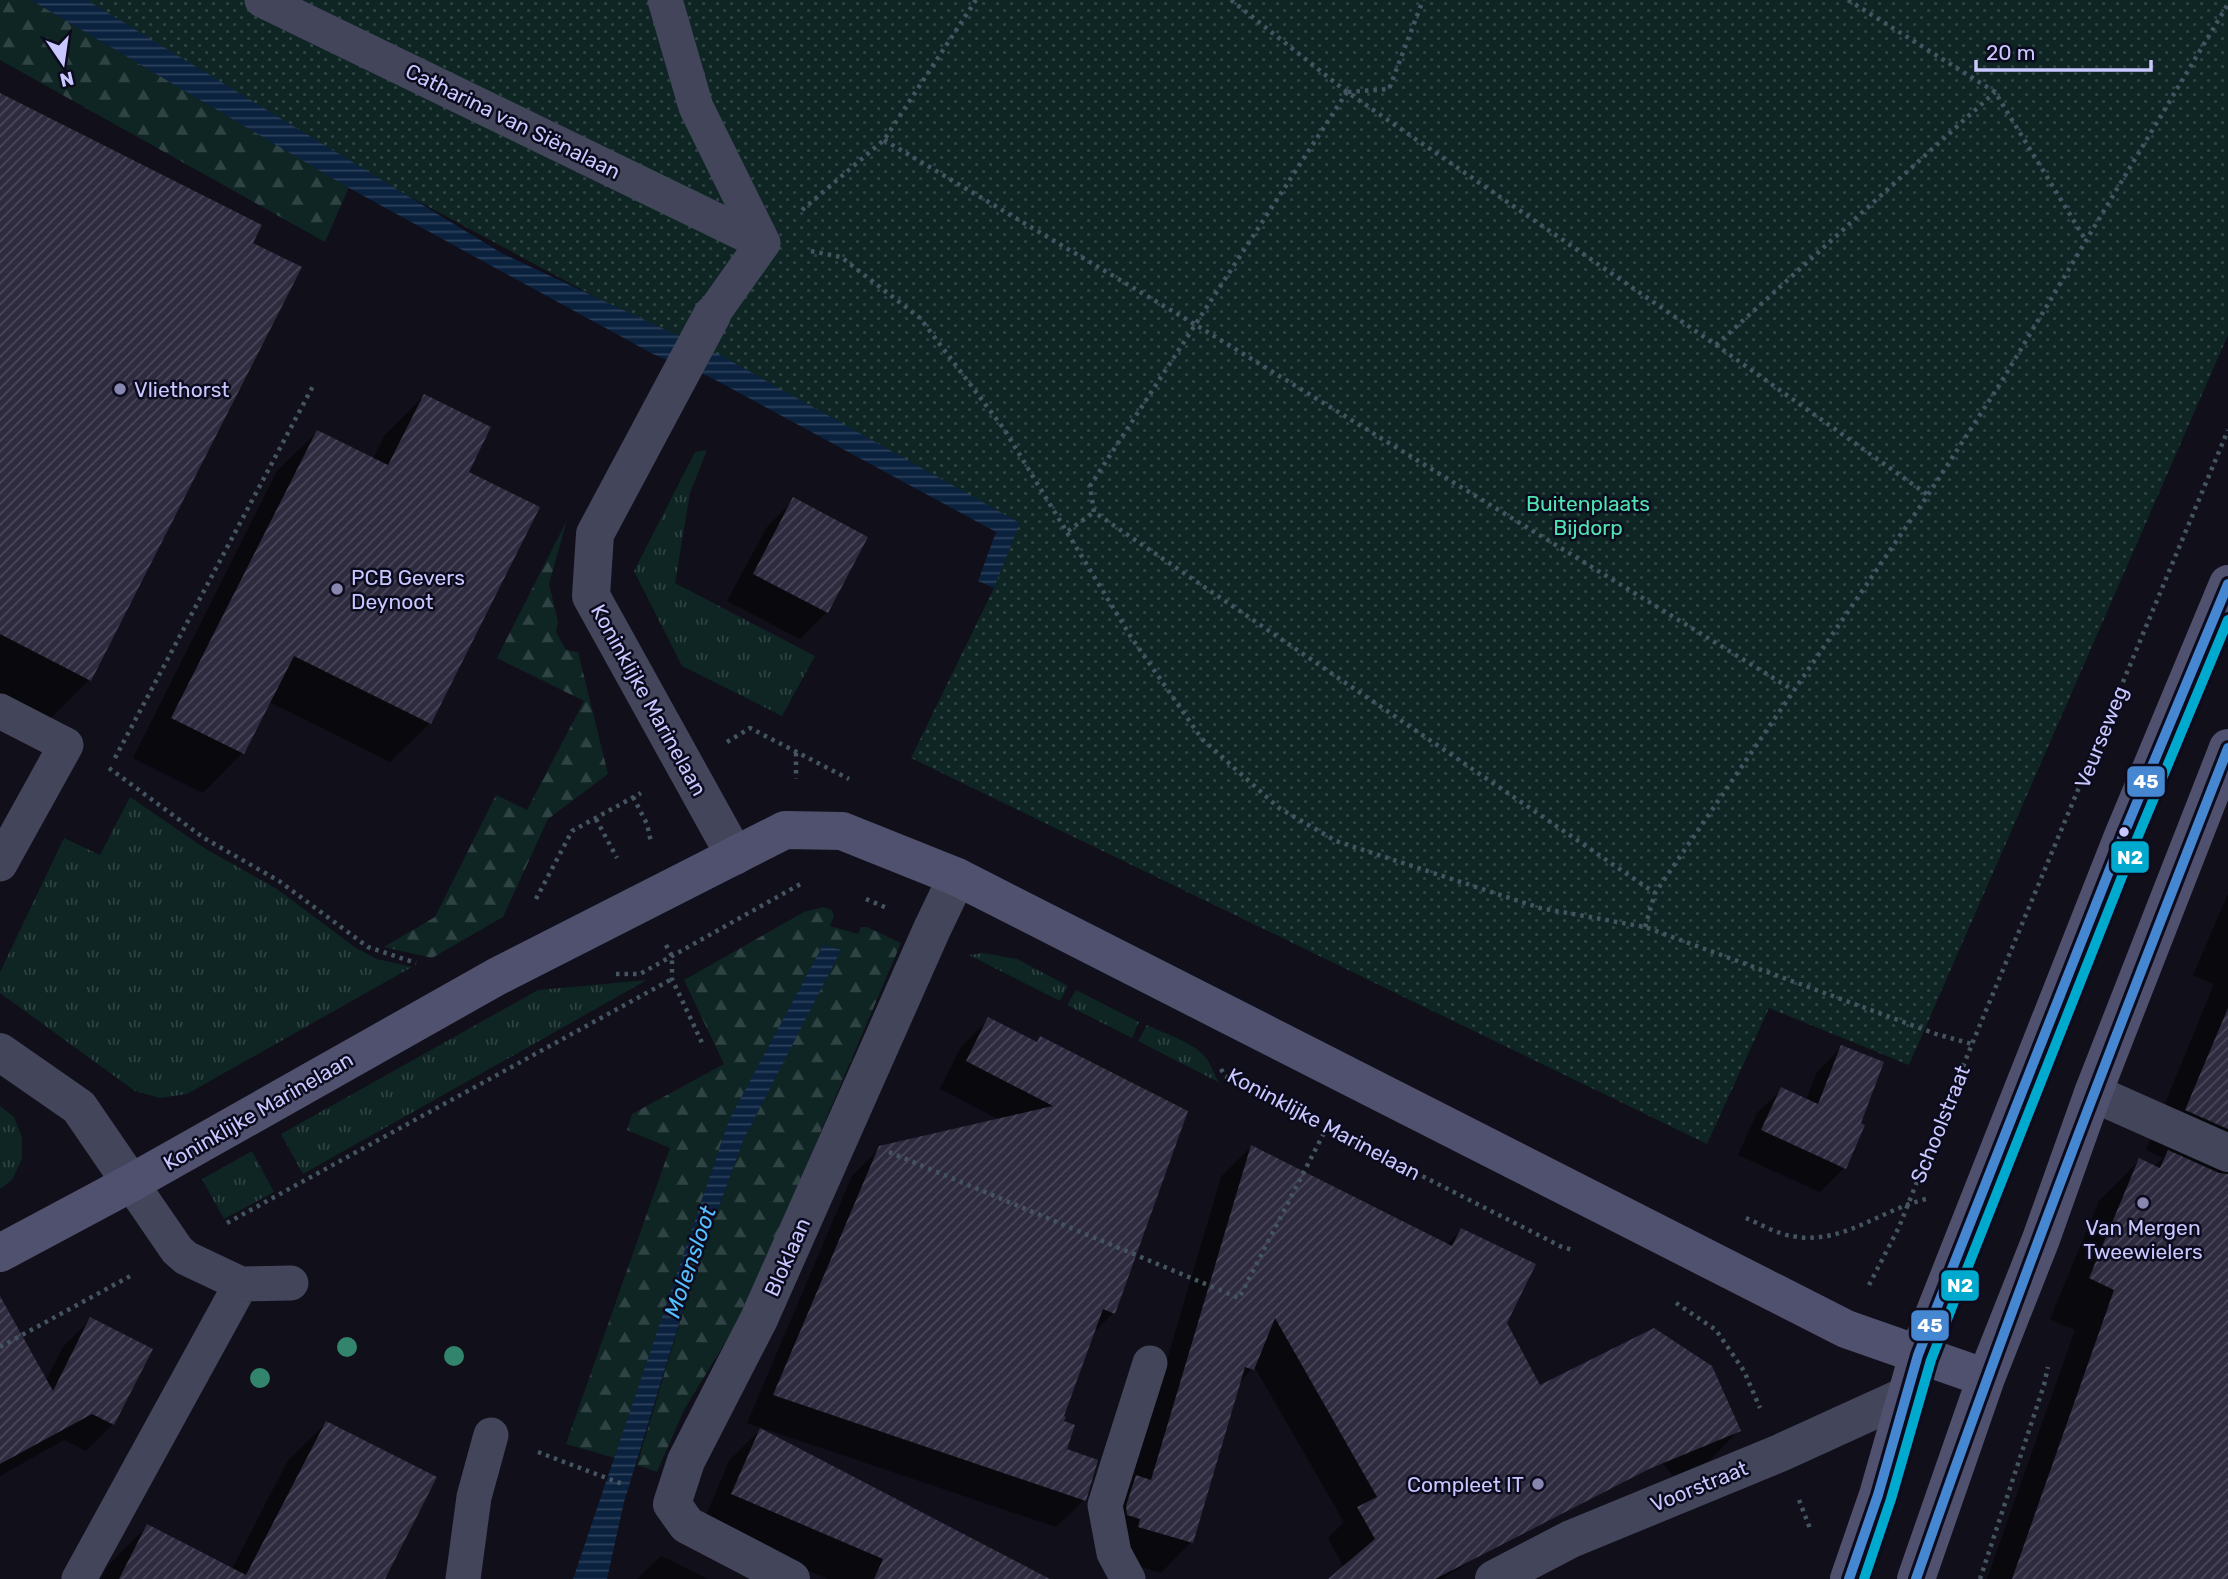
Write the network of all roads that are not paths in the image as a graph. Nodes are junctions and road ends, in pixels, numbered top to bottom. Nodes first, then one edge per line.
1 (262, 0) edge
2 (665, 0) edge
3 (764, 243) junction
4 (712, 315) joint
5 (2228, 584) edge
6 (0, 711) edge
7 (2228, 748) edge
8 (735, 856) junction
9 (0, 864) edge
10 (957, 877) junction
11 (0, 1052) edge
12 (2093, 1093) junction
13 (2228, 1153) edge
14 (131, 1183) junction
15 (0, 1253) edge
16 (291, 1283) dead end
17 (241, 1284) junction
18 (1918, 1355) junction
19 (1150, 1363) dead end
20 (1986, 1378) junction
21 (1905, 1396) junction
22 (491, 1434) dead end
23 (79, 1579) edge
24 (463, 1579) edge
25 (791, 1579) edge
26 (1128, 1579) edge
27 (1494, 1579) edge
28 (1849, 1579) edge
29 (1916, 1579) edge

1 - 3 lane, Catharina van Siënalaan
2 - 3 lane
3 - 4 lane
4 - 8 street, Koninklijke Marinelaan
5 - 18 street
6 - 9 lane
7 - 12 street
8 - 10 street, Koninklijke Marinelaan
8 - 14 street, Koninklijke Marinelaan
10 - 18 street, Koninklijke Marinelaan
10 - 25 street, Bloklaan
11 - 14 street
12 - 13 street
12 - 20 street
14 - 15 street, Koninklijke Marinelaan
14 - 17 lane
16 - 17 lane
17 - 23 lane
18 - 20 street, Koninklijke Marinelaan
18 - 21 street
19 - 26 lane
20 - 29 street
21 - 27 street, Voorstraat
21 - 28 street
22 - 24 lane

